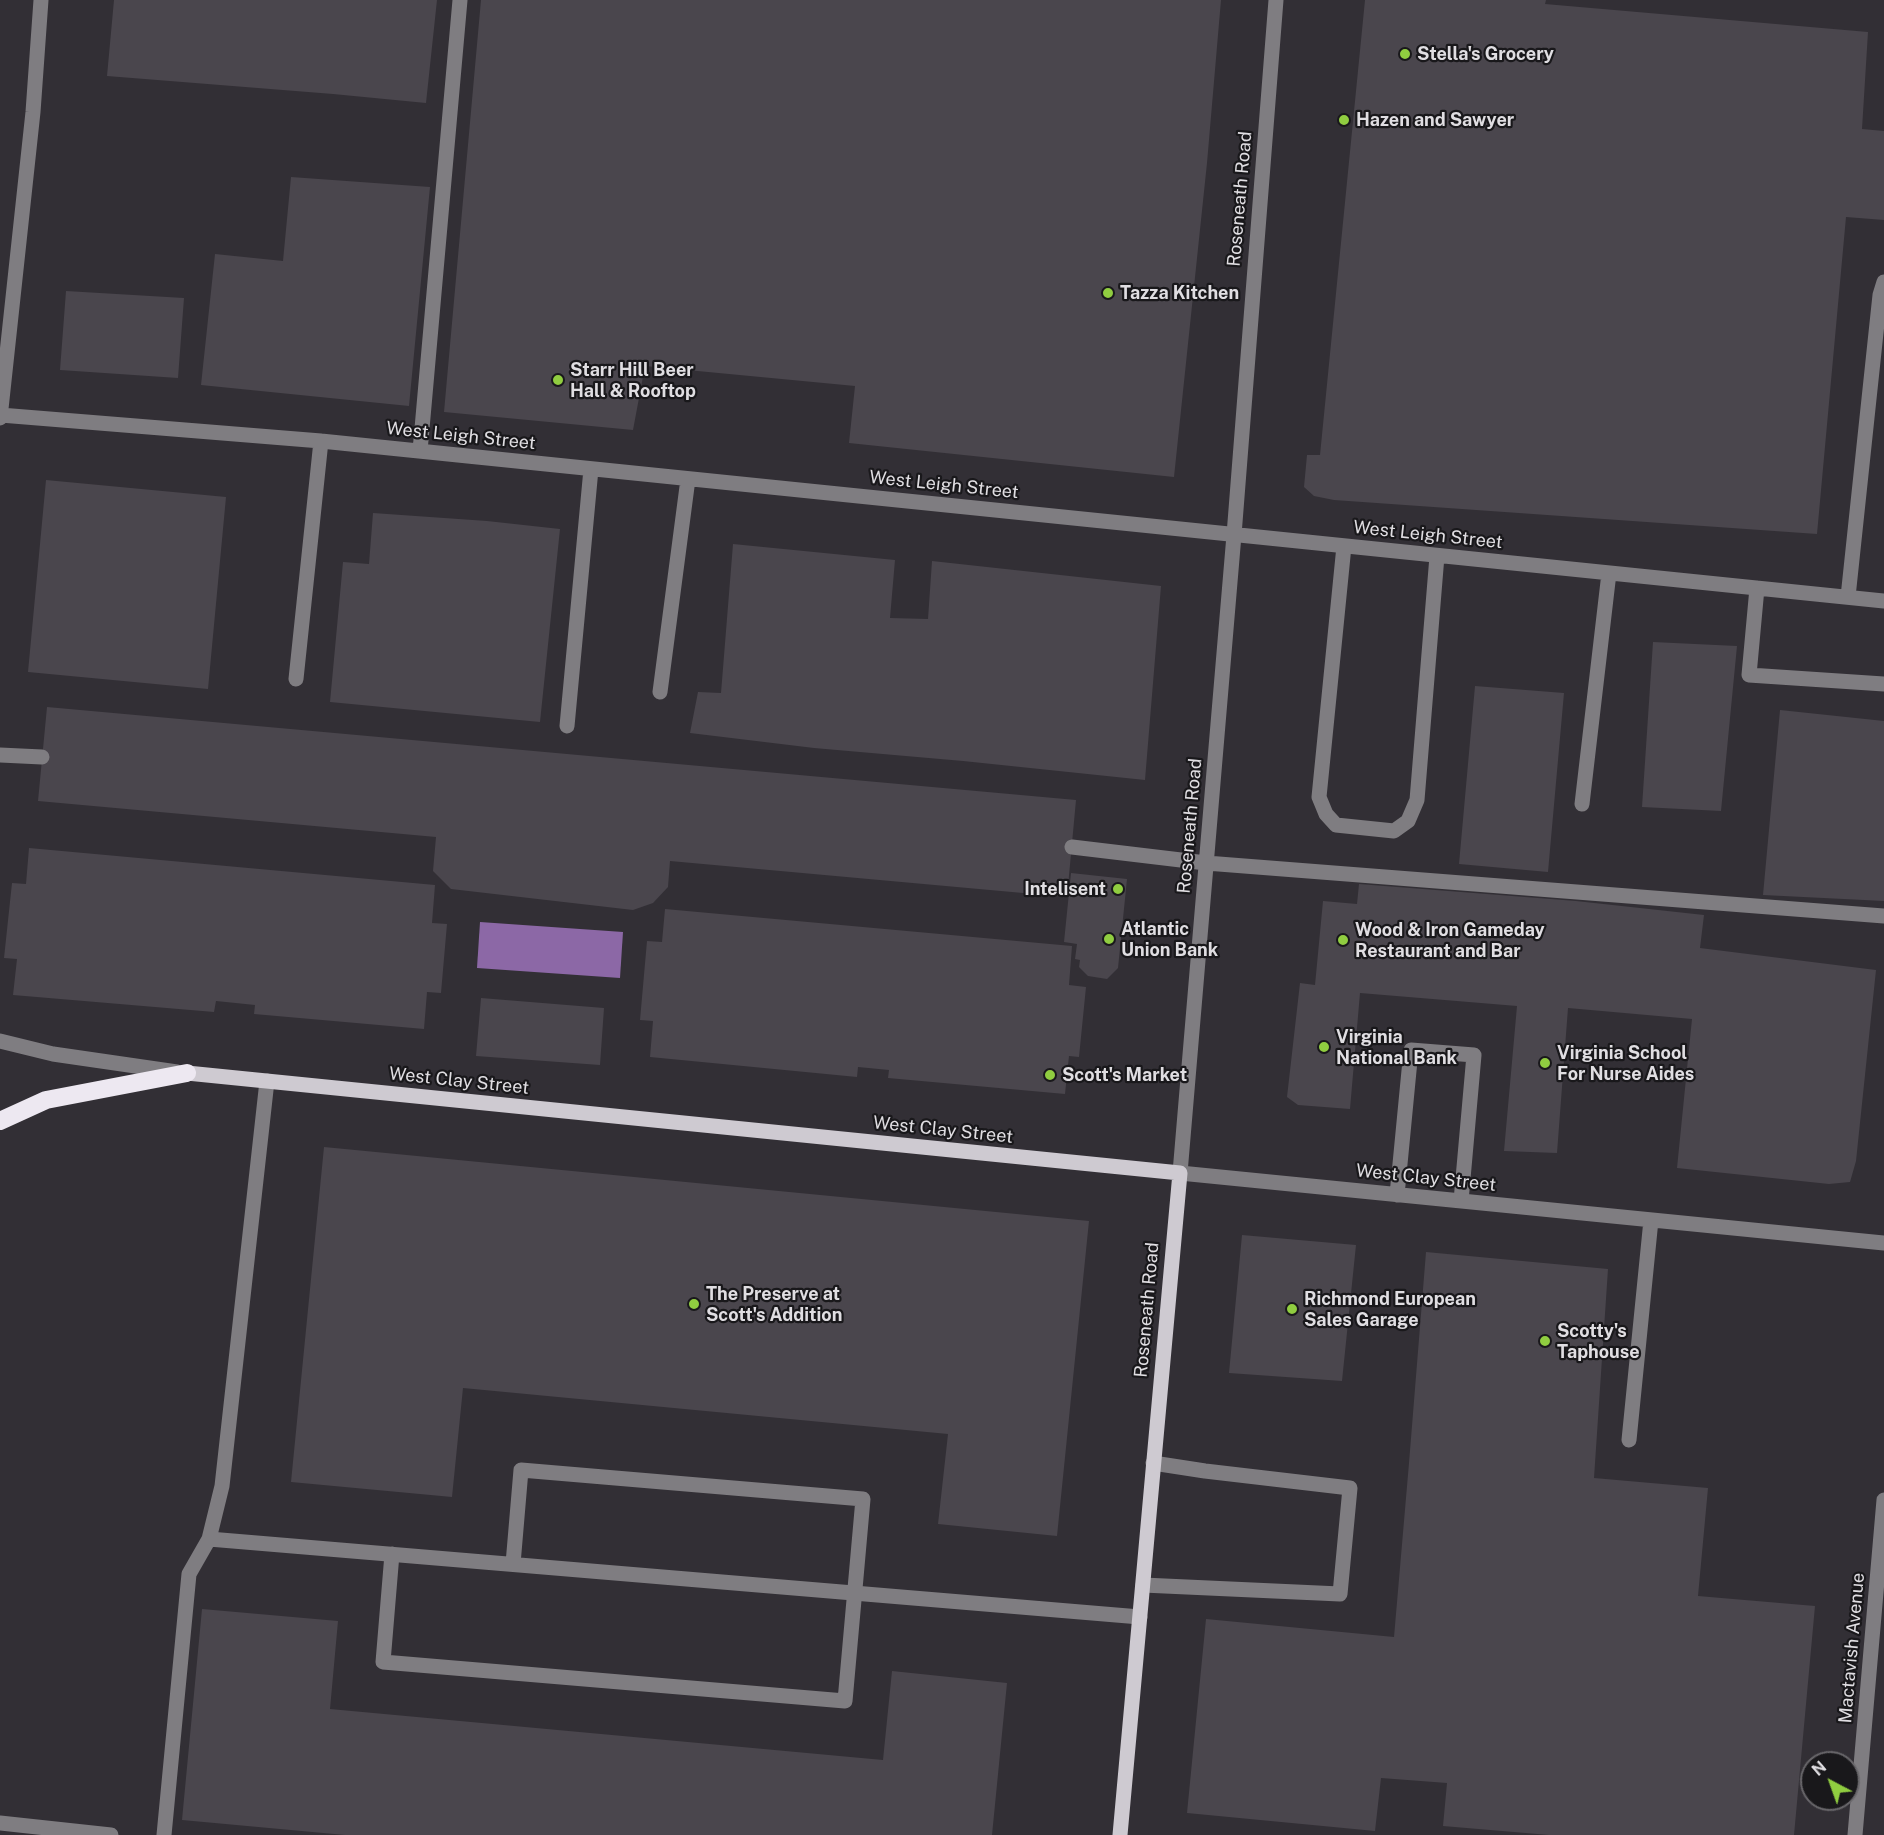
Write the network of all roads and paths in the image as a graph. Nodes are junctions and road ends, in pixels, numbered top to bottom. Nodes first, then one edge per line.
1 (41, 0) edge
2 (460, 0) edge
3 (1276, 0) edge
4 (1884, 282) edge
5 (0, 416) edge
6 (321, 441) junction
7 (420, 451) junction
8 (591, 468) junction
9 (688, 479) junction
10 (1234, 535) junction
11 (1344, 546) junction
12 (1437, 556) junction
13 (1609, 573) junction
14 (1757, 588) junction
15 (1848, 597) junction
16 (1884, 601) edge
17 (296, 679) dead end
18 (1884, 684) edge
19 (660, 692) dead end
20 (567, 726) dead end
21 (0, 755) edge
22 (42, 757) dead end
23 (1582, 804) dead end
24 (1072, 848) dead end
25 (1206, 862) junction
26 (1884, 916) edge
27 (0, 1041) edge
28 (187, 1073) junction
29 (267, 1081) junction
30 (0, 1121) edge
31 (1180, 1173) junction
32 (1397, 1195) junction
33 (1461, 1201) junction
34 (1651, 1220) junction
35 (1884, 1243) edge
36 (1629, 1440) dead end
37 (1153, 1463) junction
38 (1884, 1500) edge
39 (208, 1539) junction
40 (392, 1554) junction
41 (513, 1564) junction
42 (1143, 1585) junction
43 (854, 1592) junction
44 (1140, 1617) junction
45 (0, 1823) edge
46 (111, 1835) edge
47 (165, 1835) edge
48 (1120, 1835) edge
49 (1855, 1835) edge

1 - 5 street
2 - 7 street
3 - 10 street, Roseneath Road
4 - 15 street
5 - 6 street, West Leigh Street
6 - 7 street, West Leigh Street
6 - 17 street
7 - 8 street, West Leigh Street
8 - 9 street, West Leigh Street
8 - 20 street
9 - 10 street, West Leigh Street
9 - 19 street
10 - 11 street, West Leigh Street
10 - 25 street, Roseneath Road
11 - 12 street, West Leigh Street
11 - 12 street
12 - 13 street, West Leigh Street
13 - 14 street, West Leigh Street
13 - 23 street
14 - 15 street, West Leigh Street
14 - 18 street
15 - 16 street, West Leigh Street
21 - 22 street
24 - 25 street
25 - 26 street
25 - 31 street, Roseneath Road
27 - 28 street, West Clay Street
28 - 29 main road, West Clay Street
28 - 30 highway
29 - 31 main road, West Clay Street
29 - 39 street
31 - 32 street, West Clay Street
31 - 37 main road, Roseneath Road
32 - 33 street, West Clay Street
32 - 33 street
33 - 34 street, West Clay Street
34 - 35 street, West Clay Street
34 - 36 street
37 - 42 main road, Roseneath Road
37 - 42 street
38 - 49 street, Mactavish Avenue
39 - 40 street
39 - 47 street
40 - 41 street
40 - 43 street
41 - 43 street
41 - 43 street
42 - 44 main road, Roseneath Road
43 - 44 street
44 - 48 main road, Roseneath Road
45 - 46 street

